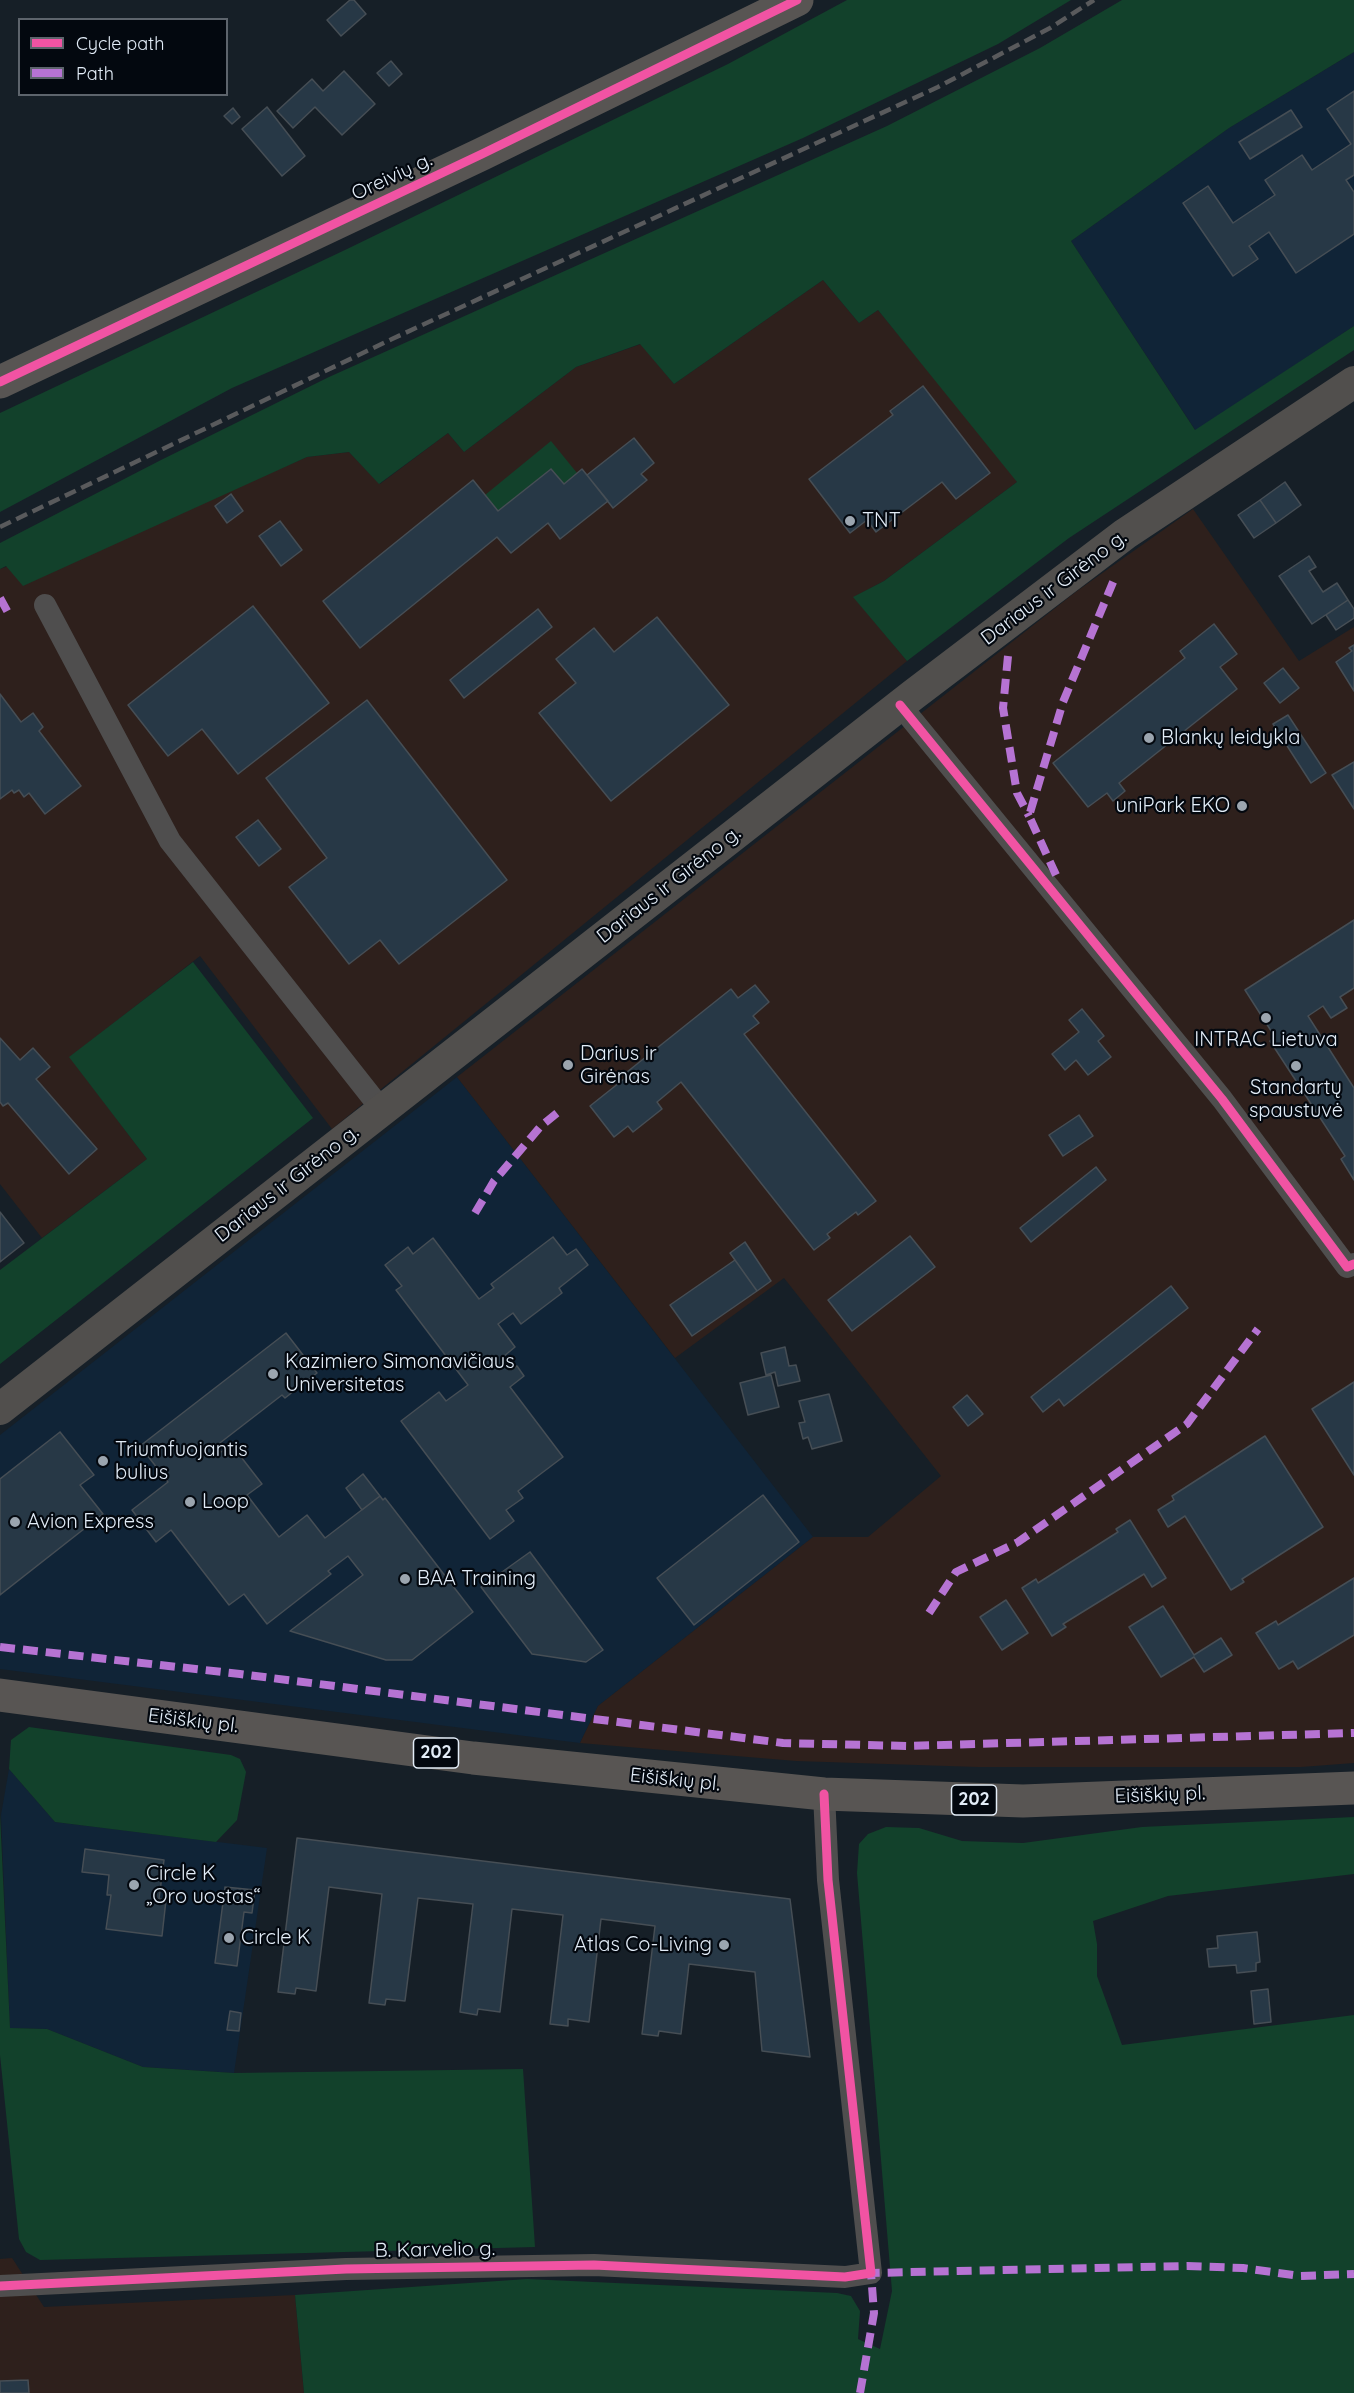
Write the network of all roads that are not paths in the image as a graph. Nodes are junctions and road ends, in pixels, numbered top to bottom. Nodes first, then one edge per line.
1 (797, 0) edge
2 (0, 382) edge
3 (1354, 382) edge
4 (45, 605) dead end
5 (900, 705) junction
6 (382, 1110) junction
7 (1354, 1264) edge
8 (0, 1409) edge
9 (0, 1695) edge
10 (1354, 1788) edge
11 (824, 1794) junction
12 (0, 2286) edge

1 - 2 main road, Oreivių g.
3 - 5 main road, Dariaus ir Girėno g.
4 - 6 street
5 - 6 main road, Dariaus ir Girėno g.
5 - 7 street
6 - 8 main road, Dariaus ir Girėno g.
9 - 11 main road, Eišiškių pl. / 202
10 - 11 main road, Eišiškių pl. / 202
11 - 12 street, B. Karvelio g.

